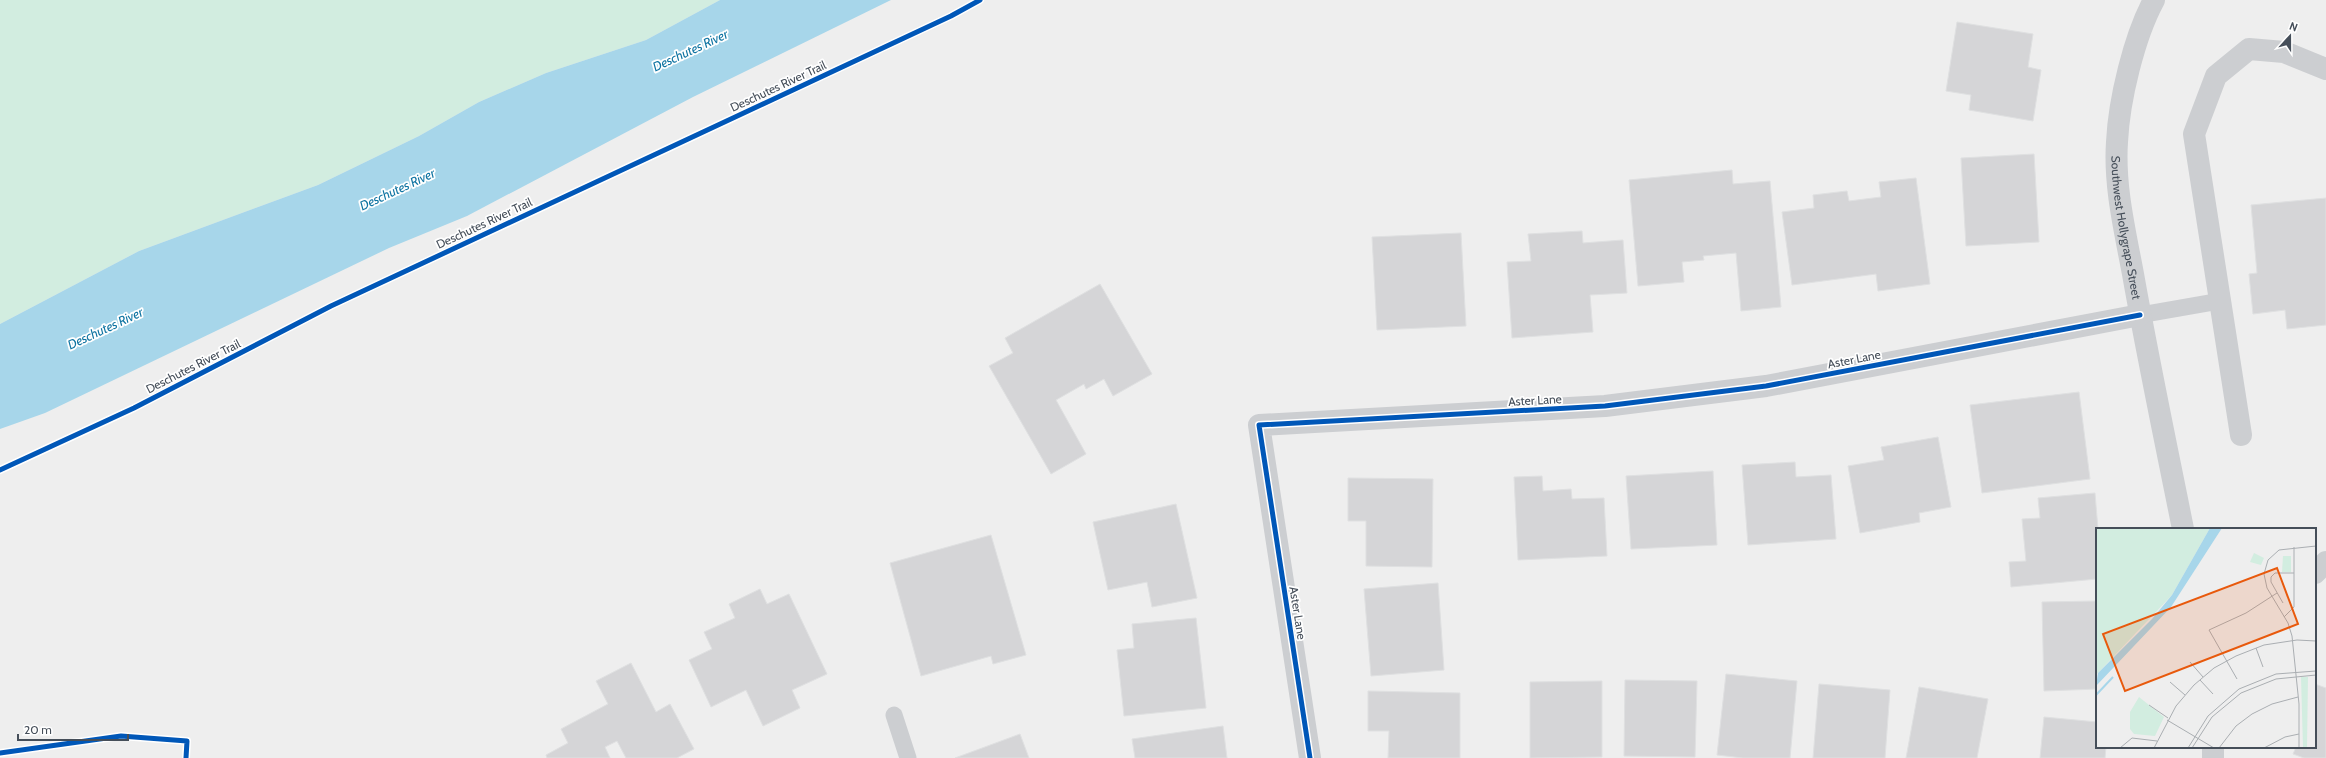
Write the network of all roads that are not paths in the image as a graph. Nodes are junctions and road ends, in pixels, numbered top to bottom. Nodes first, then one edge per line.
1 (2154, 0) edge
2 (2326, 69) edge
3 (2220, 301) junction
4 (2140, 315) junction
5 (2241, 435) dead end
6 (2183, 528) edge
7 (2326, 562) edge
8 (2316, 572) edge
9 (894, 715) dead end
10 (2213, 748) edge
11 (908, 758) edge
12 (1310, 758) edge
13 (2212, 758) edge

1 - 4 street, Southwest Hollygrape Street
2 - 3 street
3 - 4 lane
3 - 5 street
4 - 6 street, Southwest Hollygrape Street
4 - 12 street, Aster Lane
7 - 8 street
9 - 11 lane
10 - 13 street

